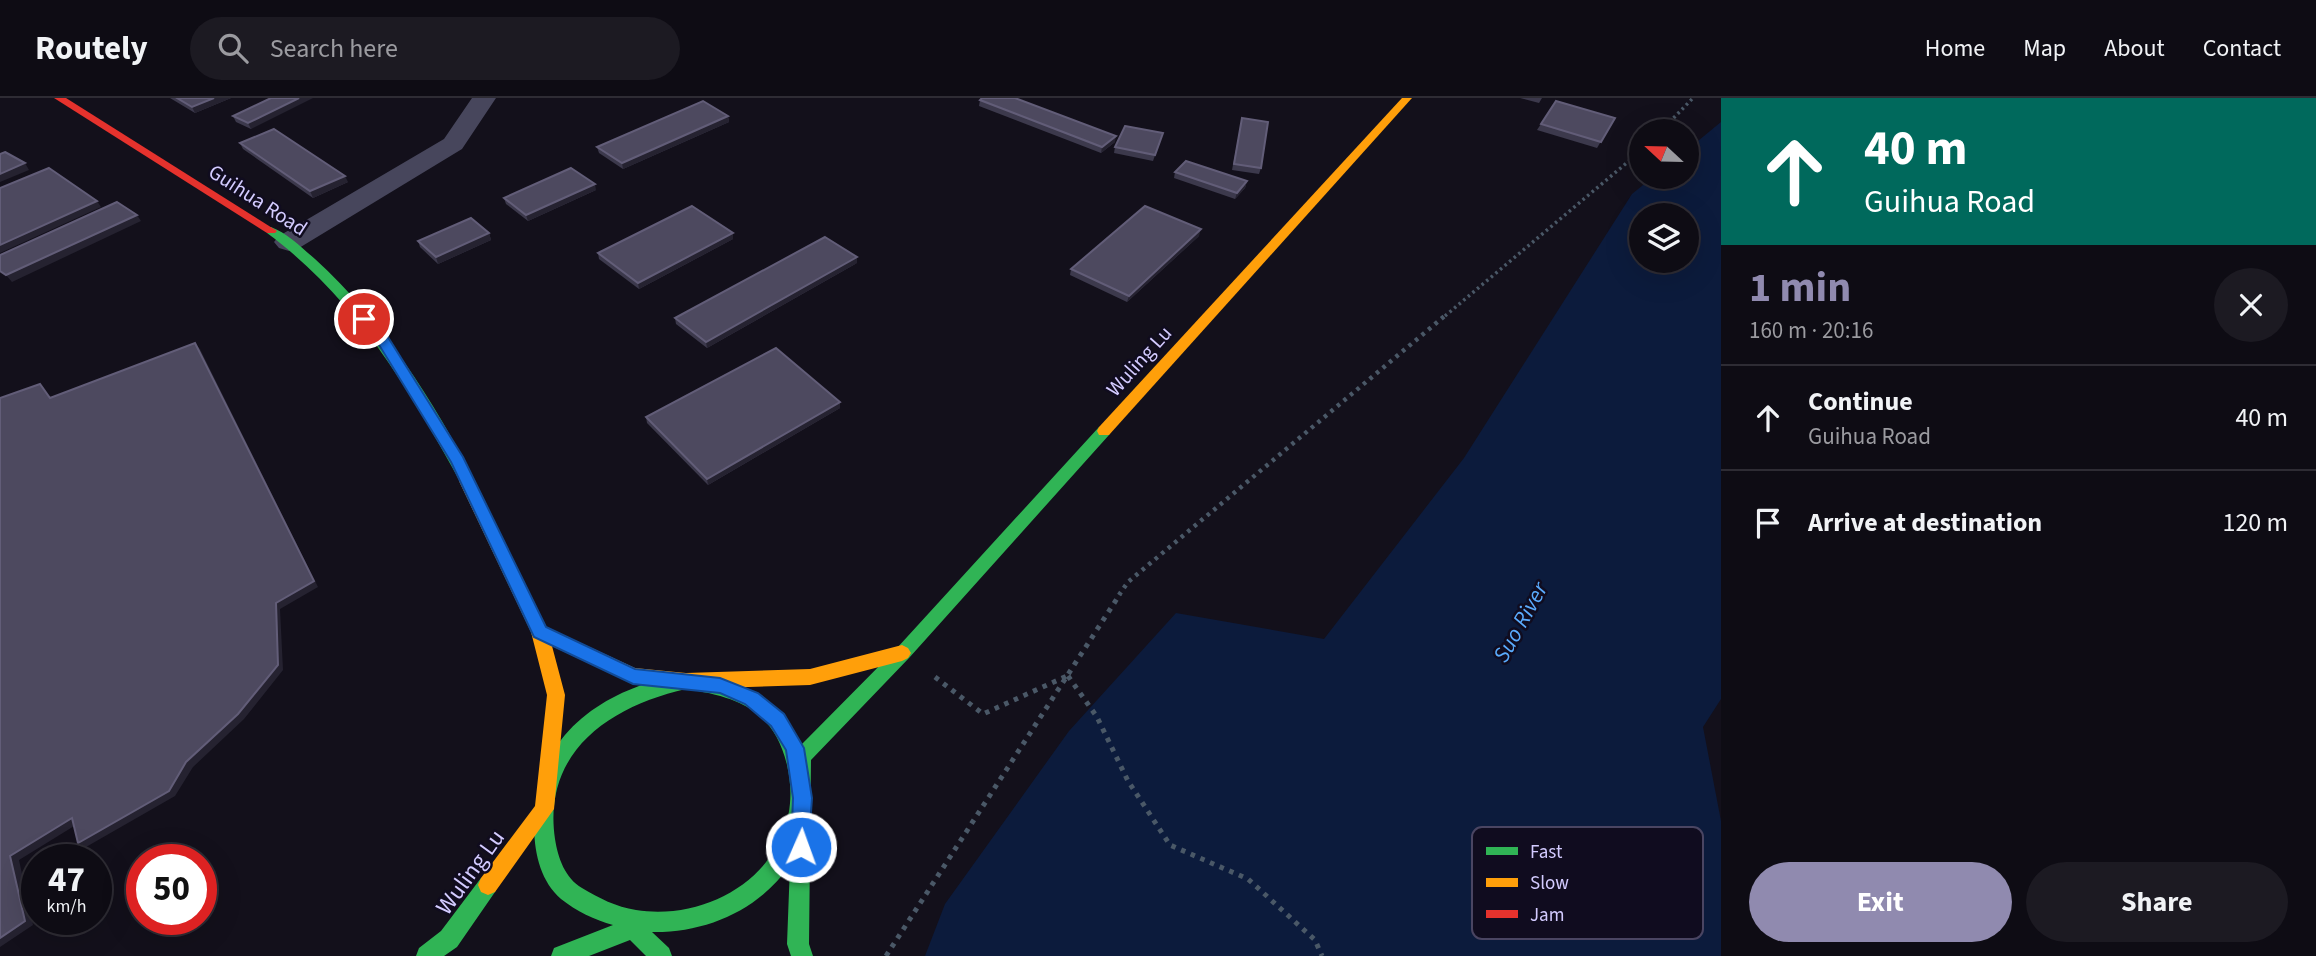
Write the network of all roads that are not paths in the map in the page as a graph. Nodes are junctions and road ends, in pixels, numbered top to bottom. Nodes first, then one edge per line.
1 (59, 98) edge
2 (484, 98) edge
3 (1407, 98) edge
4 (289, 242) junction
5 (540, 632) junction
6 (903, 653) junction
7 (686, 681) junction
8 (803, 798) junction
9 (544, 809) junction
10 (633, 928) junction
11 (427, 956) edge
12 (562, 956) edge
13 (661, 956) edge
14 (802, 956) edge

1 - 4 main road, Guihua Road
2 - 4 street
3 - 6 main road, Wuling Lu
4 - 5 main road, Guihua Road
5 - 7 main road
5 - 9 main road, Guihua Road
6 - 7 main road
6 - 8 main road, Wuling Lu
7 - 8 main road
7 - 9 main road
8 - 10 main road
8 - 14 main road
9 - 10 main road
9 - 11 main road, Wuling Lu
10 - 12 main road
10 - 13 main road

